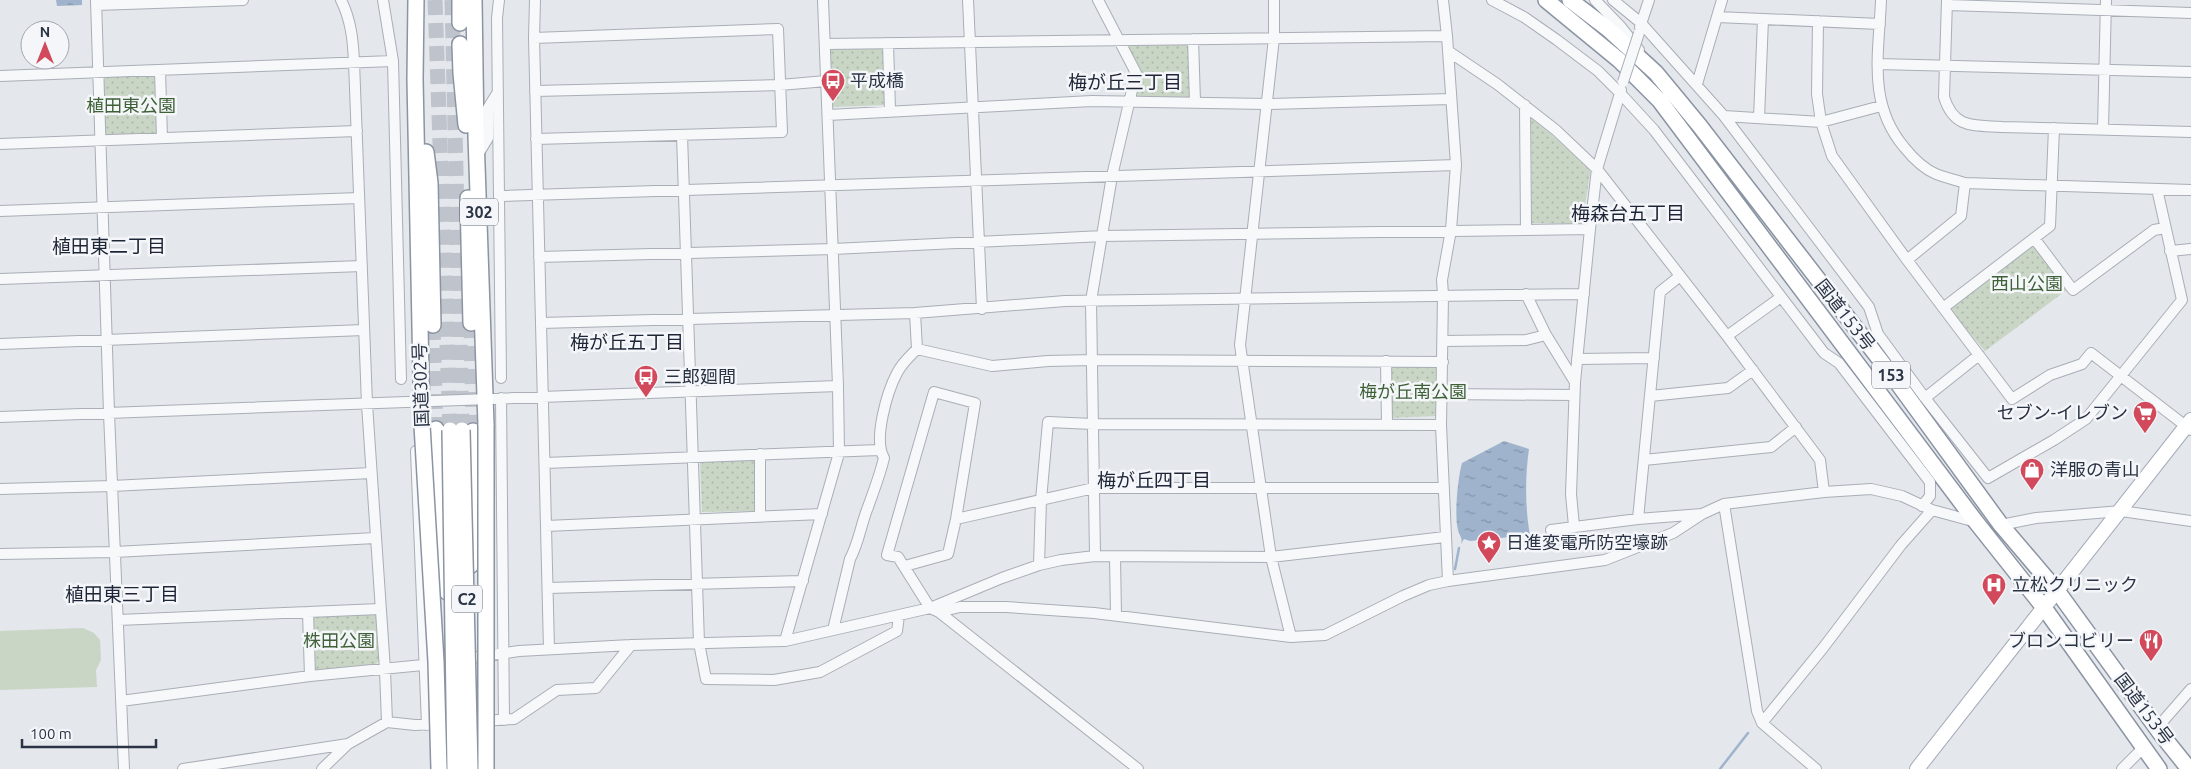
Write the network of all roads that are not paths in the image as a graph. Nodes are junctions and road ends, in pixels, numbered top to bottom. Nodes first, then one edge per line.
1 (243, 0) edge
2 (341, 0) edge
3 (383, 0) edge
4 (416, 0) edge
5 (460, 0) edge
6 (474, 0) edge
7 (499, 0) edge
8 (535, 0) edge
9 (823, 0) edge
10 (968, 0) edge
11 (1098, 0) edge
12 (1274, 0) edge
13 (1443, 0) edge
14 (1492, 0) edge
15 (1546, 0) edge
16 (1570, 0) edge
17 (1595, 0) edge
18 (1613, 0) edge
19 (1649, 0) edge
20 (1722, 0) edge
21 (1881, 0) edge
22 (2106, 0) edge
23 (165, 1) edge
24 (96, 2) edge
25 (1947, 3) edge
26 (2106, 11) junction
27 (2191, 13) edge
28 (1717, 17) junction
29 (1763, 19) junction
30 (1818, 21) junction
31 (460, 23) dead end
32 (1880, 24) junction
33 (1640, 28) junction
34 (1447, 36) junction
35 (534, 38) junction
36 (1274, 38) junction
37 (1193, 39) junction
38 (1118, 40) junction
39 (460, 42) dead end
40 (970, 42) junction
41 (888, 43) junction
42 (825, 44) junction
43 (1448, 50) junction
44 (393, 61) junction
45 (354, 62) junction
46 (1878, 64) junction
47 (1946, 66) junction
48 (160, 70) junction
49 (2104, 70) junction
50 (98, 72) junction
51 (2191, 72) edge
52 (1656, 73) junction
53 (0, 76) edge
54 (826, 81) junction
55 (1696, 84) junction
56 (780, 85) junction
57 (499, 91) junction
58 (535, 91) junction
59 (1620, 93) junction
60 (1451, 99) junction
61 (1130, 101) junction
62 (1195, 102) junction
63 (1267, 104) junction
64 (1525, 105) junction
65 (1880, 106) junction
66 (973, 108) junction
67 (416, 109) junction
68 (890, 111) junction
69 (828, 115) junction
70 (1724, 116) junction
71 (1758, 118) junction
72 (1821, 122) junction
73 (2054, 128) junction
74 (2103, 129) junction
75 (357, 131) junction
76 (2191, 132) edge
77 (682, 136) junction
78 (162, 138) junction
79 (536, 139) junction
80 (101, 140) junction
81 (0, 144) edge
82 (477, 157) junction
83 (1456, 165) junction
84 (1597, 169) junction
85 (1260, 171) junction
86 (1112, 176) junction
87 (976, 180) junction
88 (1966, 184) junction
89 (831, 185) junction
90 (2053, 186) junction
91 (2157, 189) junction
92 (684, 190) junction
93 (2191, 190) edge
94 (538, 194) junction
95 (500, 196) junction
96 (359, 198) junction
97 (103, 207) junction
98 (0, 211) edge
99 (2165, 228) junction
100 (1590, 229) junction
101 (1451, 230) junction
102 (1526, 230) junction
103 (1253, 232) junction
104 (1104, 236) junction
105 (2034, 238) junction
106 (979, 242) junction
107 (833, 249) junction
108 (2191, 249) edge
109 (2170, 251) junction
110 (686, 253) junction
111 (539, 257) junction
112 (1907, 260) junction
113 (362, 266) junction
114 (104, 275) junction
115 (1680, 276) junction
116 (0, 279) edge
117 (1526, 294) junction
118 (1584, 294) junction
119 (1443, 295) junction
120 (1781, 297) junction
121 (1245, 299) junction
122 (1092, 301) junction
123 (1943, 308) junction
124 (982, 309) junction
125 (915, 313) junction
126 (835, 315) junction
127 (688, 320) junction
128 (470, 323) tunnel mouth
129 (541, 324) junction
130 (433, 325) tunnel mouth
131 (364, 330) junction
132 (1546, 335) junction
133 (1727, 336) junction
134 (107, 340) junction
135 (1443, 341) junction
136 (0, 344) edge
137 (917, 349) junction
138 (1978, 355) junction
139 (1654, 358) junction
140 (1577, 359) junction
141 (1093, 360) junction
142 (1897, 360) junction
143 (1241, 361) junction
144 (1386, 362) junction
145 (1443, 362) junction
146 (1753, 370) junction
147 (1890, 374) junction
148 (2121, 376) junction
149 (501, 378) dead end
150 (401, 379) dead end
151 (1575, 382) junction
152 (1873, 382) junction
153 (838, 386) junction
154 (1858, 388) junction
155 (691, 391) junction
156 (1442, 394) junction
157 (1574, 395) junction
158 (1650, 396) junction
159 (543, 397) junction
160 (501, 398) junction
161 (1925, 398) junction
162 (484, 399) junction
163 (418, 402) junction
164 (367, 404) junction
165 (109, 413) junction
166 (0, 418) edge
167 (1093, 424) junction
168 (1251, 424) junction
169 (1387, 424) junction
170 (1441, 425) junction
171 (2189, 426) edge
172 (1796, 427) junction
173 (455, 428) junction
174 (880, 450) junction
175 (839, 453) junction
176 (760, 454) junction
177 (693, 457) junction
178 (1644, 460) junction
179 (544, 463) junction
180 (371, 473) junction
181 (112, 486) junction
182 (1094, 488) junction
183 (1262, 488) junction
184 (1444, 488) junction
185 (0, 489) edge
186 (1824, 492) junction
187 (1041, 500) junction
188 (1724, 504) junction
189 (1922, 506) junction
190 (1932, 510) junction
191 (2121, 511) junction
192 (822, 514) junction
193 (1702, 514) junction
194 (760, 517) junction
195 (695, 519) junction
196 (956, 519) junction
197 (1638, 519) junction
198 (2191, 521) edge
199 (1976, 522) junction
200 (2001, 525) junction
201 (546, 526) junction
202 (1574, 526) junction
203 (1551, 530) dead end
204 (1446, 536) junction
205 (376, 538) junction
206 (115, 552) junction
207 (0, 554) edge
208 (1095, 556) junction
209 (1115, 557) junction
210 (1271, 557) junction
211 (1040, 565) junction
212 (905, 566) junction
213 (803, 580) junction
214 (1448, 580) junction
215 (697, 582) junction
216 (548, 588) junction
217 (2058, 592) junction
218 (380, 609) junction
219 (2045, 609) junction
220 (934, 610) junction
221 (308, 612) junction
222 (1116, 615) junction
223 (899, 616) junction
224 (118, 620) junction
225 (833, 630) junction
226 (1291, 637) junction
227 (785, 641) junction
228 (699, 643) junction
229 (631, 645) junction
230 (549, 650) junction
231 (502, 653) junction
232 (423, 665) junction
233 (385, 670) junction
234 (310, 676) junction
235 (2191, 689) edge
236 (121, 701) junction
237 (504, 720) junction
238 (387, 722) junction
239 (1762, 723) junction
240 (427, 725) junction
241 (2157, 728) junction
242 (348, 744) junction
243 (2144, 747) junction
244 (124, 769) edge
245 (183, 769) edge
246 (322, 769) edge
247 (439, 769) edge
248 (455, 769) edge
249 (470, 769) edge
250 (486, 769) edge
251 (1138, 769) edge
252 (1816, 769) edge
253 (1917, 769) edge
254 (2122, 769) edge
255 (2159, 769) edge
256 (2189, 769) edge

1 - 23 street
2 - 45 street
3 - 44 street
4 - 67 highway, 国道302号 / 302
5 - 31 highway
6 - 82 highway, 国道302号 / 302
7 - 57 street
8 - 35 street
9 - 42 street
10 - 40 street
11 - 38 street
12 - 36 street
13 - 34 street
14 - 59 street
15 - 152 highway, 国道153号 / 153
16 - 52 highway, 国道153号 / 153
17 - 52 street
18 - 33 street
19 - 33 street
20 - 28 street
21 - 32 street
22 - 26 street
23 - 24 street
24 - 50 street
25 - 26 street
25 - 47 street
26 - 27 street
26 - 49 street
28 - 29 street
28 - 55 street
29 - 30 street
29 - 71 street
30 - 32 street
30 - 72 street
32 - 46 street
33 - 55 street
33 - 59 street, bridge
34 - 36 street
34 - 43 street
35 - 56 street
35 - 58 street
36 - 37 street
36 - 63 street
37 - 38 street
37 - 62 street
38 - 40 street
38 - 61 street
39 - 128 highway
40 - 41 street
40 - 66 street
41 - 42 street
41 - 68 street
42 - 54 street
43 - 60 street
43 - 64 street
44 - 45 street
44 - 150 street
45 - 48 street
45 - 75 street
46 - 47 street
46 - 65 street
47 - 49 street
47 - 73 street
48 - 50 street
48 - 78 street
49 - 51 street
49 - 74 street
50 - 53 street
50 - 80 street
52 - 147 highway, 国道153号 / 153
54 - 56 street
54 - 69 street
55 - 70 street
56 - 58 street
56 - 77 street
57 - 82 street
57 - 95 street
58 - 79 street
59 - 84 street
59 - 120 street
60 - 63 street
60 - 83 street
61 - 62 street
61 - 66 street
61 - 86 street
62 - 63 street
63 - 85 street
64 - 84 street
64 - 102 street
65 - 72 street
65 - 88 street
66 - 68 street
66 - 87 street
67 - 130 highway
67 - 163 highway, 国道302号 / 302
68 - 69 street
69 - 89 street
70 - 71 street
70 - 142 street
71 - 72 street
72 - 112 street
73 - 74 street
73 - 90 street
74 - 76 street
75 - 78 street
75 - 96 street
77 - 79 street
77 - 92 street
78 - 80 street
79 - 94 street
80 - 81 street
80 - 97 street
82 - 162 highway, 国道302号 / 302
83 - 85 street
83 - 101 street
84 - 100 street
84 - 115 street
85 - 86 street
85 - 103 street
86 - 87 street
86 - 104 street
87 - 89 street
87 - 106 street
88 - 90 street
88 - 112 street
89 - 92 street
89 - 107 street
90 - 91 street
90 - 105 street
91 - 93 street
91 - 99 street
92 - 94 street
92 - 110 street
94 - 95 street
94 - 111 street
95 - 149 street
96 - 97 street
96 - 113 street
97 - 98 street
97 - 114 street
99 - 105 street
99 - 109 street
100 - 102 street
100 - 118 street
101 - 102 street
101 - 103 street
101 - 119 street
103 - 104 street
103 - 121 street
104 - 106 street
104 - 122 street
105 - 123 street
106 - 107 street
106 - 124 street
107 - 110 street
107 - 126 street
108 - 109 street
109 - 148 street
110 - 111 street
110 - 127 street
111 - 129 street
112 - 123 street
113 - 114 street
113 - 131 street
114 - 116 street
114 - 134 street
115 - 133 street
115 - 139 street
117 - 118 street
117 - 119 street
117 - 132 street
118 - 140 street
119 - 121 street
119 - 135 street
120 - 133 street
120 - 154 street
121 - 122 street
121 - 143 street
122 - 124 street
122 - 141 street
123 - 138 street
124 - 125 street
125 - 126 street
125 - 137 street
126 - 127 street
126 - 153 street
127 - 129 street
127 - 155 street
129 - 159 street
131 - 134 street
131 - 164 street
132 - 135 street
132 - 151 street
133 - 146 street
134 - 136 street
134 - 165 street
135 - 145 street
137 - 141 street
137 - 174 street
138 - 148 street
138 - 161 street
139 - 140 street
139 - 158 street
140 - 151 street
141 - 143 street
141 - 167 street
142 - 147 street
142 - 161 street
143 - 144 street
143 - 168 street
144 - 145 street
144 - 169 street
145 - 156 street
146 - 158 street
146 - 172 street
147 - 200 highway, 国道153号 / 153
148 - 161 street
148 - 171 street
151 - 157 street
152 - 154 street
152 - 199 highway, 国道153号 / 153
153 - 155 street
153 - 175 street
154 - 189 street
155 - 159 street
155 - 177 street
156 - 157 street
156 - 170 street
157 - 202 street
158 - 178 street
159 - 160 street
159 - 179 street
160 - 162 street
160 - 231 street
162 - 163 street
162 - 173 highway, 国道302号 / 302
163 - 164 street
163 - 173 highway, 国道302号 / 302
163 - 232 street
164 - 165 street
164 - 180 street
165 - 166 street
165 - 181 street
167 - 168 street
167 - 182 street
167 - 187 street
168 - 169 street
168 - 183 street
169 - 170 street
170 - 184 street
171 - 191 main road
172 - 178 street
172 - 186 street
173 - 247 highway, 国道302号 / 302, bridge
173 - 248 highway, C2, bridge
173 - 249 highway, C2, bridge
173 - 250 highway, 国道302号 / 302, bridge
174 - 175 street
174 - 225 street
175 - 176 street
175 - 192 street
176 - 177 street
176 - 194 street
177 - 179 street
177 - 195 street
178 - 197 street
179 - 201 street
180 - 181 street
180 - 205 street
181 - 185 street
181 - 206 street
182 - 183 street
182 - 187 street
182 - 208 street
183 - 184 street
183 - 210 street
184 - 204 street
186 - 188 street
186 - 189 street
187 - 196 street
187 - 211 street
188 - 193 street
188 - 239 street
189 - 190 street
190 - 199 street
190 - 239 street
191 - 198 street
191 - 200 street
191 - 217 main road
192 - 194 street
192 - 213 street
193 - 197 street
193 - 214 street
194 - 195 street
195 - 201 street
195 - 215 street
196 - 212 street
196 - 212 street
197 - 202 street
199 - 219 highway, 国道153号 / 153
200 - 217 highway, 国道153号 / 153
201 - 216 street
202 - 203 street
204 - 210 street
204 - 214 street
205 - 206 street
205 - 218 street
206 - 207 street
206 - 224 street
208 - 209 street
208 - 211 street
209 - 210 street
209 - 222 street
210 - 226 street
211 - 220 street
212 - 220 street
213 - 215 street
213 - 227 street
214 - 226 street
215 - 216 street
215 - 228 street
216 - 230 street
217 - 219 main road
217 - 241 highway, 国道153号 / 153
218 - 221 street
218 - 233 street
219 - 243 highway, 国道153号 / 153
219 - 253 main road
220 - 222 street
220 - 223 street
220 - 251 street
221 - 224 street
221 - 234 street
222 - 226 street
223 - 225 street
223 - 228 street
224 - 236 street
225 - 227 street
227 - 228 street
228 - 229 street
229 - 230 street
229 - 237 street
230 - 231 street
231 - 232 street
231 - 237 street
232 - 233 street
232 - 240 street
233 - 234 street
233 - 238 street
234 - 236 street
235 - 241 street
236 - 244 street
237 - 240 street
238 - 240 street
238 - 242 street
239 - 252 street
241 - 256 highway, 国道153号 / 153
242 - 245 street
242 - 246 street
243 - 254 street
243 - 255 highway, 国道153号 / 153

